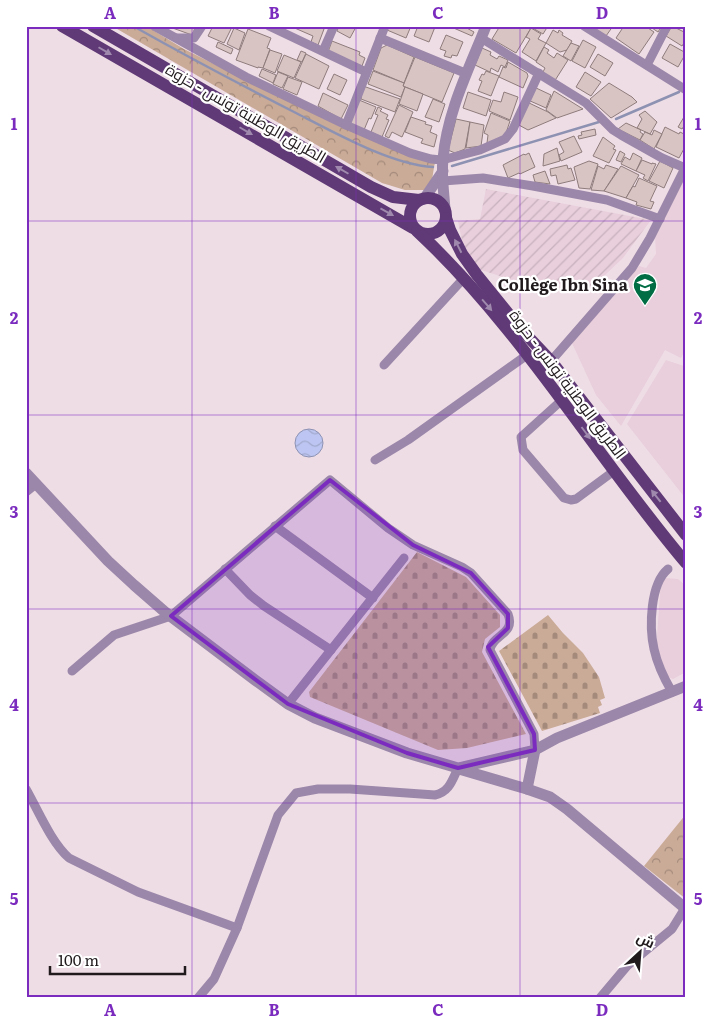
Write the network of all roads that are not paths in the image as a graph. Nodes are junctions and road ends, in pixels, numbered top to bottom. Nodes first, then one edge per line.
1 (62, 26) edge
2 (93, 26) edge
3 (154, 26) edge
4 (202, 26) edge
5 (269, 26) edge
6 (334, 26) edge
7 (385, 26) edge
8 (486, 26) edge
9 (584, 26) edge
10 (667, 26) edge
11 (174, 38) junction
12 (380, 38) junction
13 (481, 38) junction
14 (323, 51) junction
15 (648, 66) junction
16 (366, 72) junction
17 (465, 73) junction
18 (538, 73) junction
19 (686, 90) edge
20 (346, 124) junction
21 (285, 137) junction
22 (279, 150) junction
23 (685, 167) edge
24 (443, 171) junction
25 (421, 200) junction
26 (445, 214) junction
27 (660, 219) junction
28 (415, 229) junction
29 (464, 278) junction
30 (515, 330) junction
31 (527, 355) junction
32 (550, 361) junction
33 (384, 366) dead end
34 (562, 400) junction
35 (374, 460) dead end
36 (614, 472) junction
37 (26, 473) edge
38 (36, 484) junction
39 (26, 492) edge
40 (275, 526) junction
41 (686, 535) edge
42 (404, 558) dead end
43 (686, 563) edge
44 (225, 569) junction
45 (668, 569) dead end
46 (373, 598) junction
47 (171, 616) junction
48 (331, 650) junction
49 (72, 671) dead end
50 (686, 686) edge
51 (672, 692) junction
52 (288, 704) junction
53 (535, 750) junction
54 (458, 768) junction
55 (26, 789) edge
56 (527, 789) junction
57 (685, 909) edge
58 (237, 928) junction
59 (198, 998) edge
60 (600, 998) edge

1 -> 22 main road, الطريق الوطنية تونس - حزوة
2 - 21 main road, الطريق الوطنية تونس - حزوة
3 - 11 street
4 - 11 street
5 - 14 street
6 - 14 street
7 - 12 street
8 - 13 street
9 - 15 street
10 - 15 street
11 - 20 street
12 - 16 street
12 - 17 street
13 - 17 street
13 - 18 street
14 - 16 street
15 - 19 street
16 - 20 street
17 - 24 street
18 - 23 street
18 - 24 street
20 - 24 street
21 - 22 main road
25 -> 21 main road, الطريق الوطنية تونس - حزوة
22 -> 28 main road, الطريق الوطنية تونس - حزوة
23 - 27 street
24 - 25 street
24 - 26 street
24 - 27 street
25 - 26 main road
25 - 28 main road
26 - 28 main road
30 -> 26 main road, الطريق الوطنية تونس - حزوة
27 - 32 street
28 - 29 main road, الطريق الوطنية تونس - حزوة
29 -> 30 main road, الطريق الوطنية تونس - حزوة
29 - 33 street
30 - 31 main road, الطريق الوطنية تونس - حزوة
30 - 32 main road, الطريق الوطنية تونس - حزوة
31 - 34 main road, الطريق الوطنية تونس - حزوة
31 - 35 street
41 -> 32 main road, الطريق الوطنية تونس - حزوة
34 -> 36 main road, الطريق الوطنية تونس - حزوة
34 - 36 street
36 - 43 main road, الطريق الوطنية تونس - حزوة
37 - 38 street
38 - 39 street
38 - 47 street
40 - 44 street
40 - 46 street
40 - 53 street
42 - 46 street
44 - 47 street
44 - 48 street
45 - 51 street
46 - 48 street
47 - 49 street
47 - 52 street
48 - 52 street
50 - 51 street
51 - 53 street
52 - 54 street
53 - 54 street
53 - 56 street
54 - 56 street
54 - 58 street
55 - 58 street
56 - 57 street
57 - 60 street
58 - 59 street

